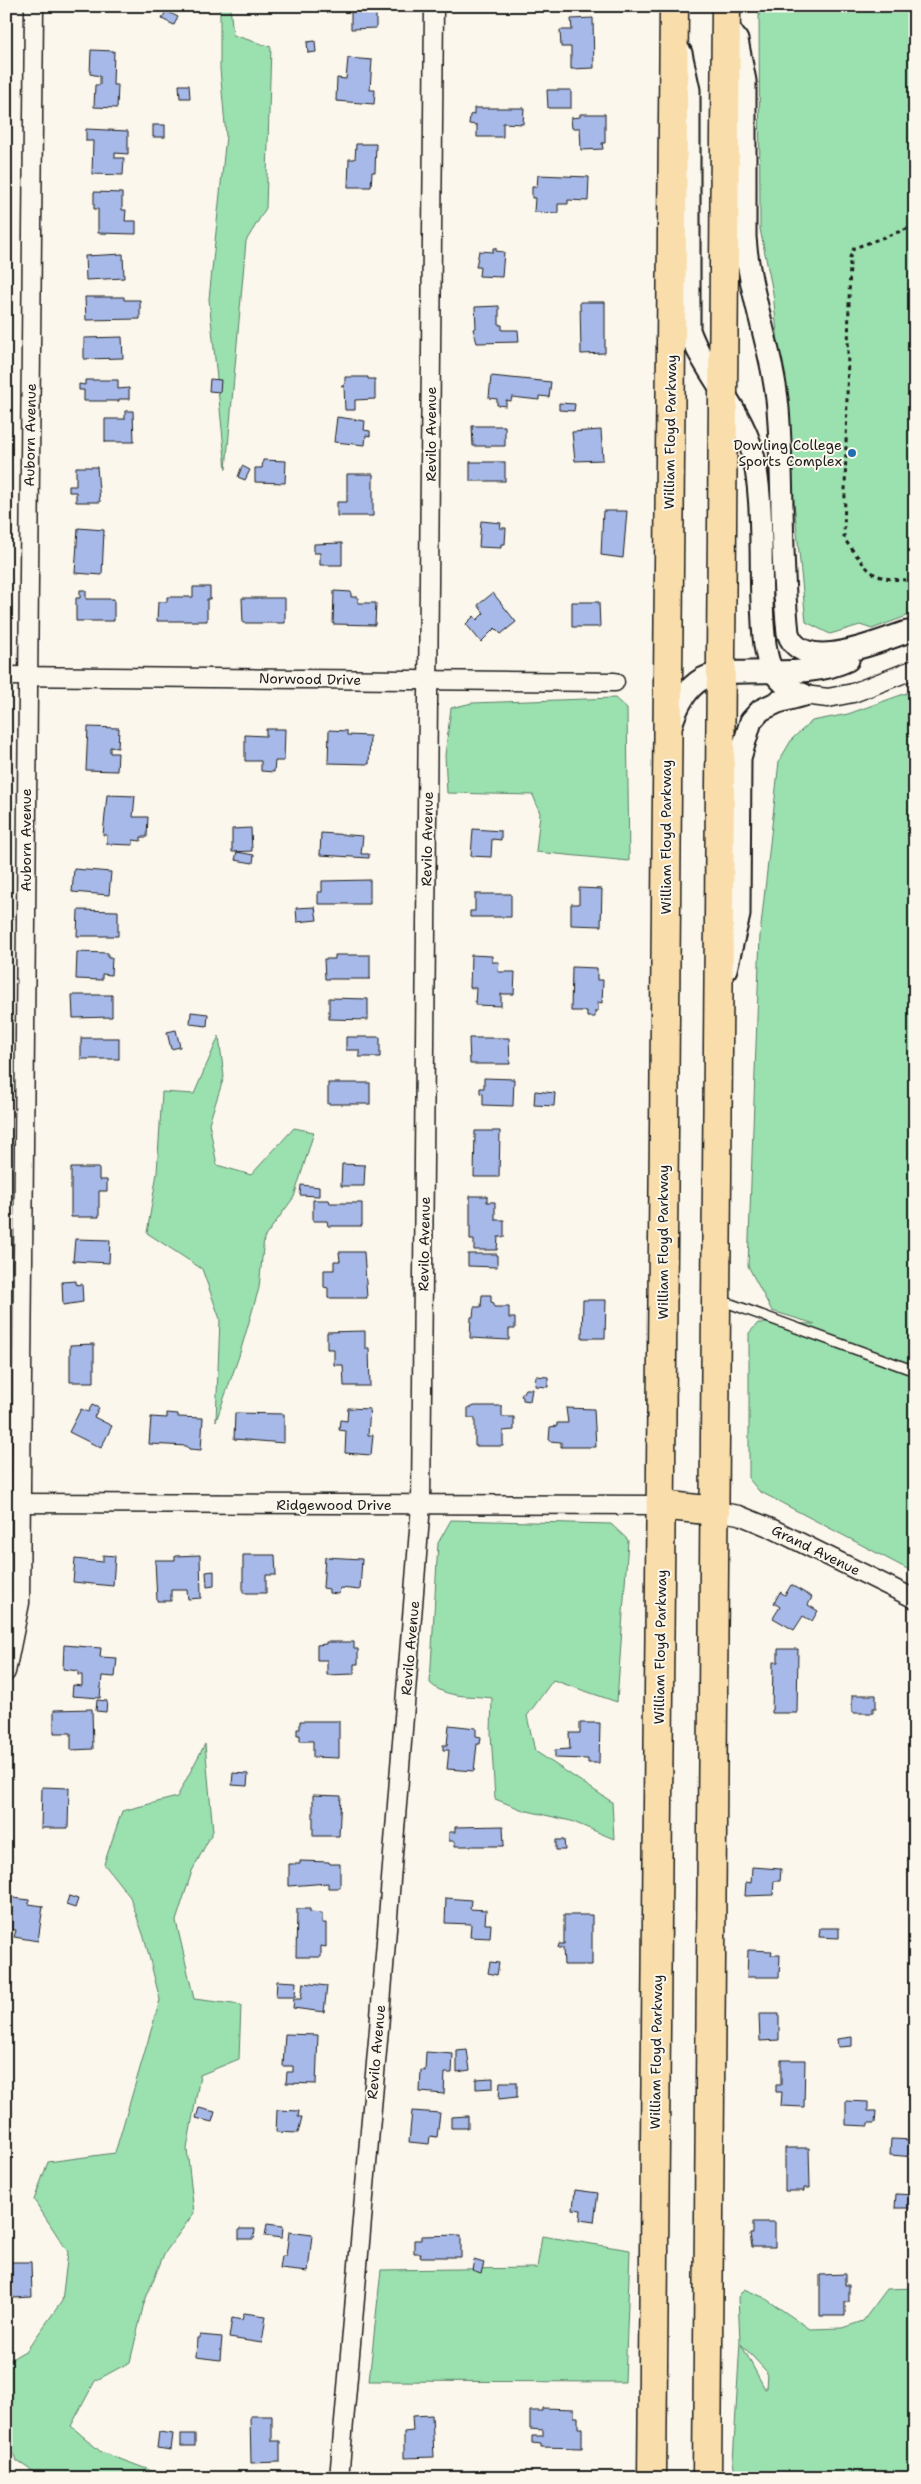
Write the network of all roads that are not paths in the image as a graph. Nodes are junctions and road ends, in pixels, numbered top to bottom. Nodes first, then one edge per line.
1 (34, 6) edge
2 (434, 6) edge
3 (674, 15) edge
4 (726, 16) edge
5 (724, 393) junction
6 (911, 630) edge
7 (915, 668) edge
8 (774, 672) junction
9 (722, 673) junction
10 (6, 676) edge
11 (27, 676) junction
12 (429, 680) junction
13 (615, 682) dead end
14 (804, 695) junction
15 (667, 740) junction
16 (720, 999) junction
17 (717, 1299) junction
18 (915, 1371) edge
19 (13, 1503) edge
20 (661, 1505) junction
21 (421, 1506) junction
22 (714, 1511) junction
23 (915, 1599) edge
24 (6, 1672) edge
25 (339, 2478) edge
26 (652, 2478) edge
27 (707, 2478) edge

1 - 11 street, Auborn Avenue
2 - 12 street, Revilo Avenue
3 - 5 street
3 - 15 highway, William Floyd Parkway
4 - 5 highway
4 - 6 street
5 - 8 street
5 - 9 highway
6 - 8 street
7 - 14 street
8 - 9 street
8 - 14 street
9 - 15 street
9 - 16 highway
10 - 11 street, Norwood Drive
11 - 12 street, Norwood Drive
11 - 19 street, Auborn Avenue
12 - 13 street, Norwood Drive
12 - 21 street, Revilo Avenue
14 - 16 street
15 - 20 highway, William Floyd Parkway
16 - 17 highway
17 - 18 lane
17 - 22 highway
19 - 21 street, Ridgewood Drive
19 - 24 street, Auborn Avenue
20 - 21 street, Ridgewood Drive
20 - 22 highway
20 - 26 highway, William Floyd Parkway
21 - 25 street, Revilo Avenue
22 - 23 street, Grand Avenue
22 - 27 highway

